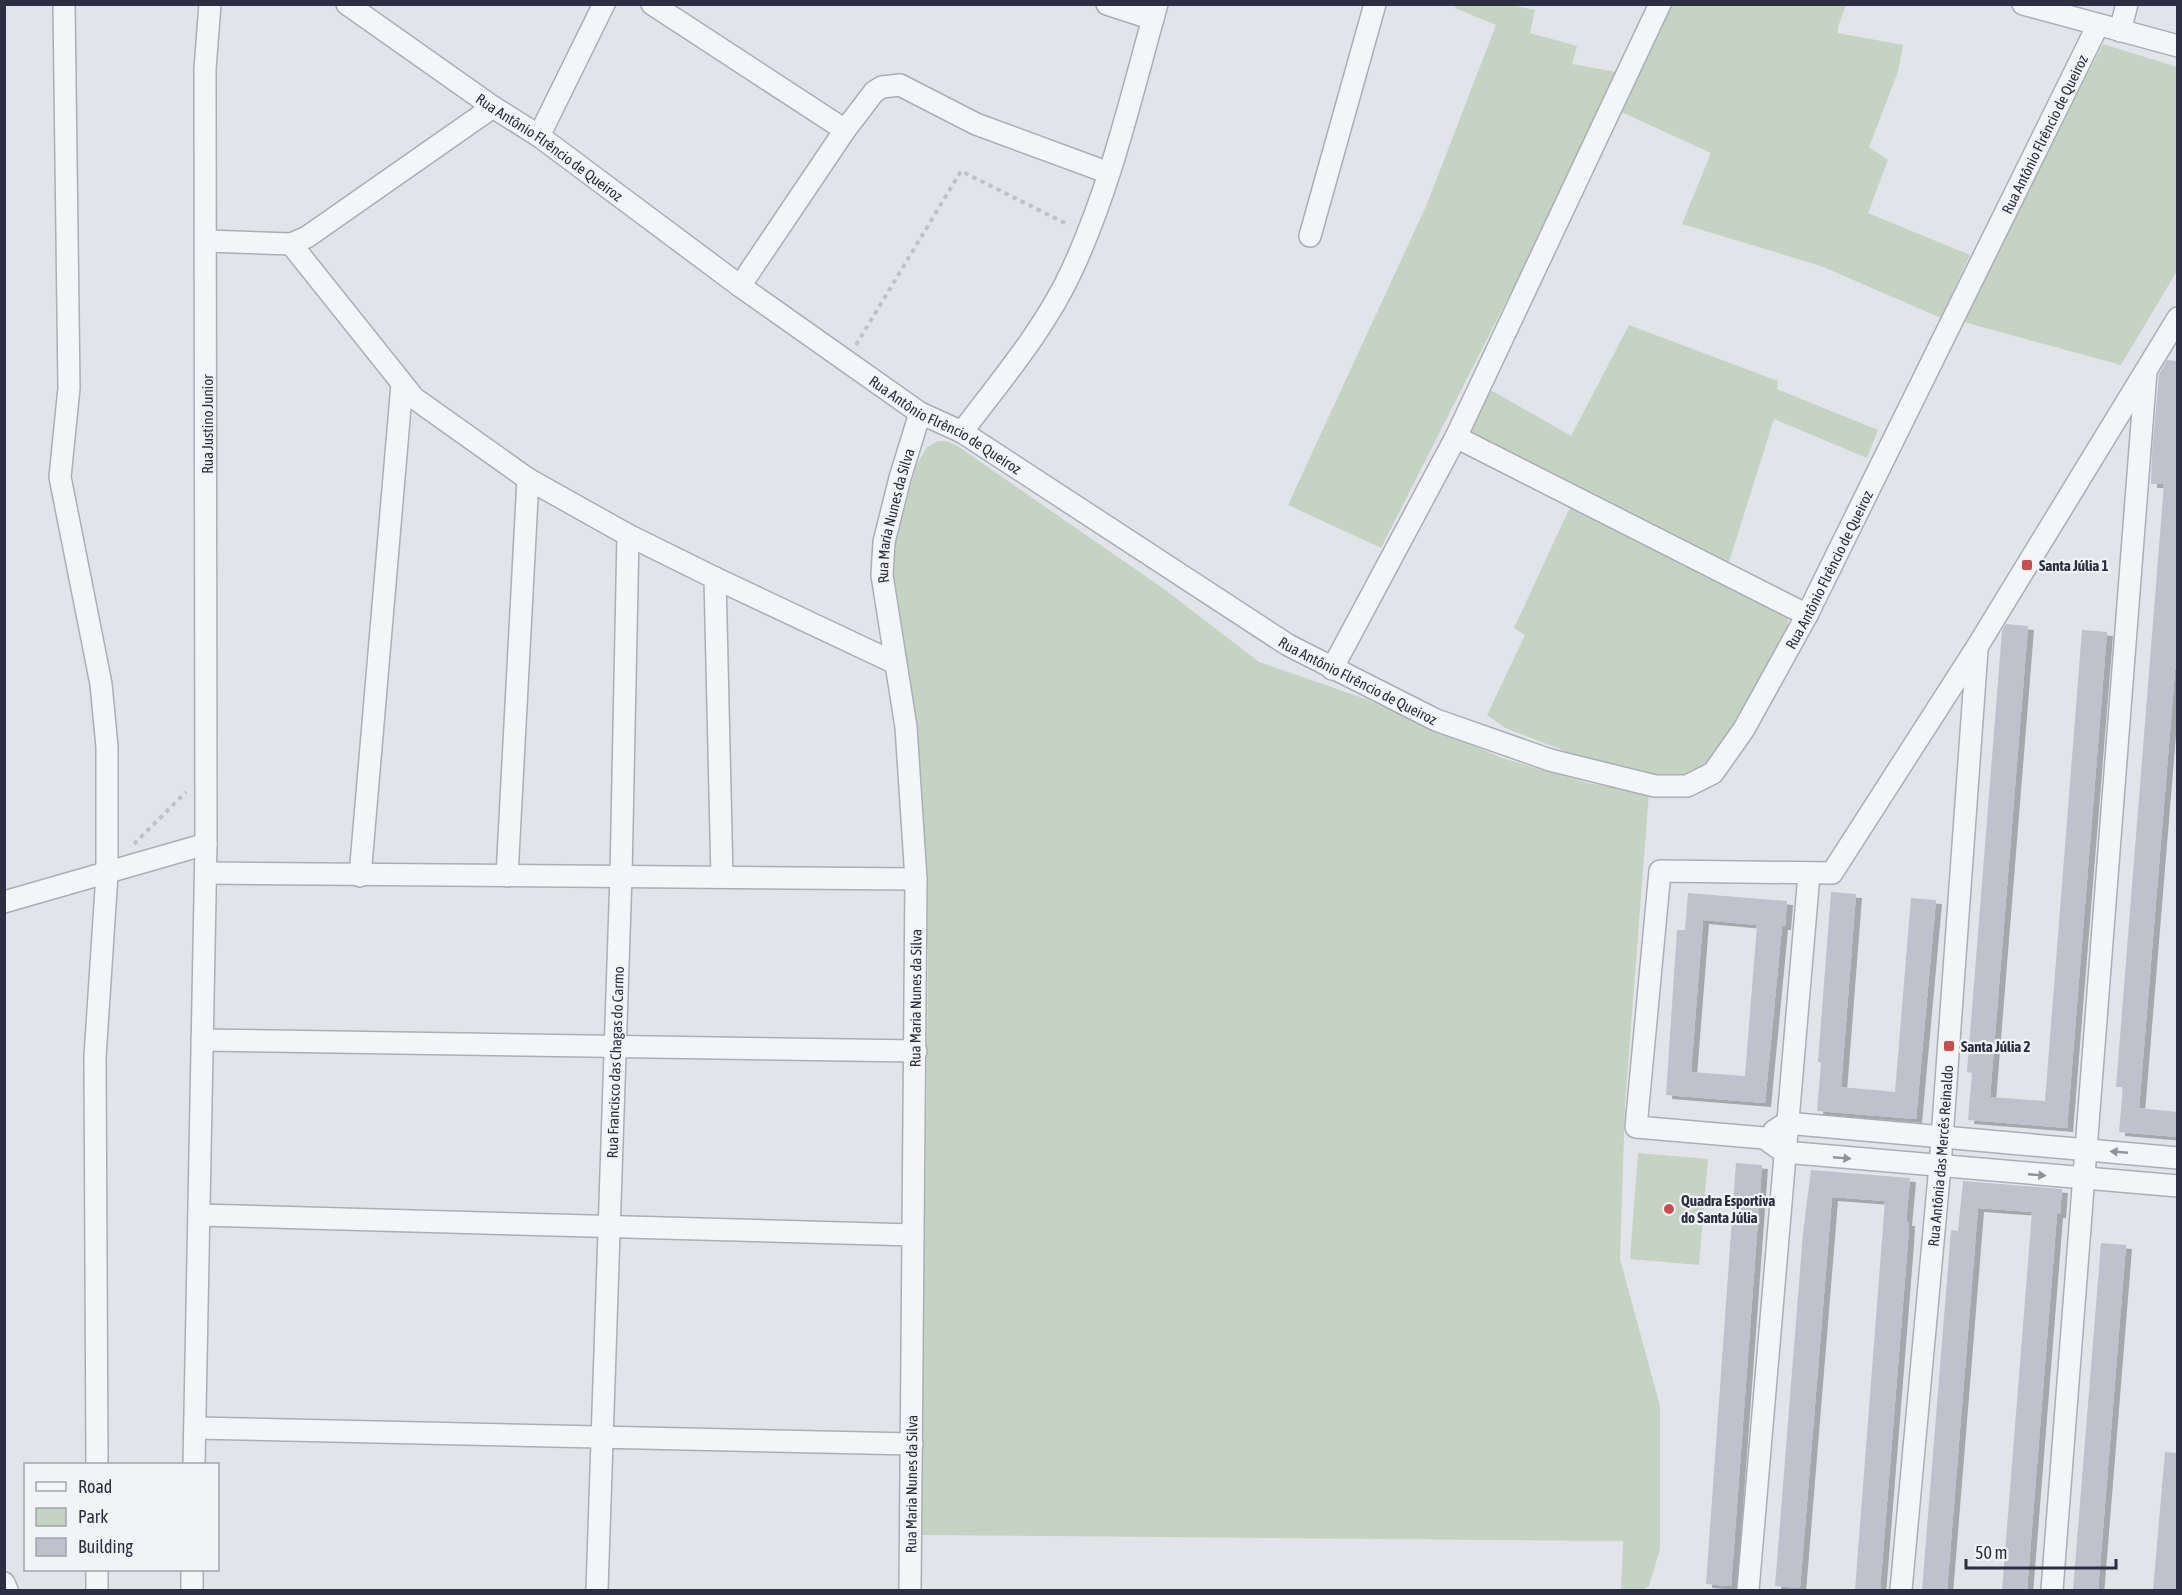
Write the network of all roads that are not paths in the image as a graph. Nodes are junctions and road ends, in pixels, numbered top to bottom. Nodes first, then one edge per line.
1 (64, 4) edge
2 (210, 4) edge
3 (347, 4) edge
4 (604, 4) edge
5 (652, 4) edge
6 (1107, 4) edge
7 (1375, 4) edge
8 (1660, 4) edge
9 (2023, 4) edge
10 (2127, 4) edge
11 (1155, 12) edge
12 (2098, 26) junction
13 (2120, 31) junction
14 (2178, 46) edge
15 (493, 107) junction
16 (845, 130) junction
17 (539, 136) junction
18 (1109, 174) junction
19 (1310, 236) dead end
20 (207, 242) junction
21 (291, 244) junction
22 (740, 286) junction
23 (2178, 318) edge
24 (2146, 368) junction
25 (402, 384) junction
26 (920, 413) junction
27 (962, 432) junction
28 (1456, 437) junction
29 (528, 479) junction
30 (628, 535) junction
31 (715, 578) junction
32 (1807, 615) junction
33 (1977, 646) junction
34 (896, 663) junction
35 (1332, 669) junction
36 (206, 844) junction
37 (206, 873) junction
38 (106, 874) junction
39 (1809, 874) junction
40 (621, 875) junction
41 (360, 876) junction
42 (507, 876) junction
43 (722, 877) junction
44 (916, 879) junction
45 (4, 902) edge
46 (202, 1040) junction
47 (615, 1046) junction
48 (916, 1051) junction
49 (1786, 1123) junction
50 (1942, 1137) junction
51 (1764, 1138) junction
52 (2087, 1149) junction
53 (1784, 1152) junction
54 (2178, 1158) edge
55 (1940, 1166) junction
56 (2084, 1179) junction
57 (2178, 1186) edge
58 (199, 1215) junction
59 (609, 1227) junction
60 (913, 1235) junction
61 (195, 1428) junction
62 (601, 1437) junction
63 (912, 1444) junction
64 (97, 1463) edge
65 (194, 1463) edge
66 (96, 1571) edge
67 (192, 1571) edge
68 (4, 1583) edge
69 (7, 1590) edge
70 (97, 1590) edge
71 (192, 1590) edge
72 (597, 1590) edge
73 (910, 1590) edge
74 (1748, 1590) edge
75 (1901, 1590) edge
76 (2052, 1590) edge

1 - 38 street
2 - 20 street, Rua Justino Junior
3 - 15 street, Rua Antônio Flrêncio de Queiroz
4 - 17 street
5 - 16 street
6 - 11 street
7 - 19 street
8 - 28 street
9 - 12 street
10 - 13 street
11 - 18 street
12 - 13 street
12 - 32 street, Rua Antônio Flrêncio de Queiroz
13 - 14 street
15 - 17 street, Rua Antônio Flrêncio de Queiroz
15 - 21 street
16 - 18 street
16 - 22 street
17 - 22 street, Rua Antônio Flrêncio de Queiroz
18 - 27 street
20 - 21 street
20 - 36 street, Rua Justino Junior
21 - 25 street
22 - 26 street, Rua Antônio Flrêncio de Queiroz
23 - 24 street
24 - 33 street
24 - 52 street
25 - 29 street
25 - 41 street
26 - 27 street, Rua Antônio Flrêncio de Queiroz
26 - 34 street, Rua Maria Nunes da Silva
27 - 35 street, Rua Antônio Flrêncio de Queiroz
28 - 32 street
28 - 35 street
29 - 30 street
29 - 42 street
30 - 31 street
30 - 40 street, Rua Francisco das Chagas do Carmo
31 - 34 street
31 - 43 street
32 - 35 street, Rua Antônio Flrêncio de Queiroz
33 - 39 street
33 - 50 street, Rua Antônia das Mercês Reinaldo
34 - 44 street, Rua Maria Nunes da Silva
36 - 37 street, Rua Justino Junior
36 - 38 street
37 - 41 street
37 - 46 street, Rua Justino Junior
38 - 45 street
38 - 64 street
39 - 49 street
39 - 51 street
40 - 42 street
40 - 43 street
40 - 47 street, Rua Francisco das Chagas do Carmo
41 - 42 street
43 - 44 street
44 - 48 street, Rua Maria Nunes da Silva
46 - 47 street
46 - 58 street, Rua Justino Junior
47 - 48 street
47 - 59 street, Rua Francisco das Chagas do Carmo
48 - 60 street, Rua Maria Nunes da Silva
49 - 50 street
49 - 51 street
49 - 53 street
50 - 52 street
50 - 55 street, Rua Antônia das Mercês Reinaldo
51 - 53 street
54 -> 52 street
52 - 56 street
53 -> 55 street
53 - 74 street
55 -> 56 street
55 - 75 street, Rua Antônia das Mercês Reinaldo
56 - 57 street
56 - 76 street
58 - 59 street
58 - 61 street, Rua Justino Junior
59 - 60 street
59 - 62 street, Rua Francisco das Chagas do Carmo
60 - 63 street, Rua Maria Nunes da Silva
61 - 62 street
61 - 65 street, Rua Justino Junior
62 - 63 street
62 - 72 street, Rua Francisco das Chagas do Carmo
63 - 73 street, Rua Maria Nunes da Silva
66 - 70 street
67 - 71 street
68 - 69 street

